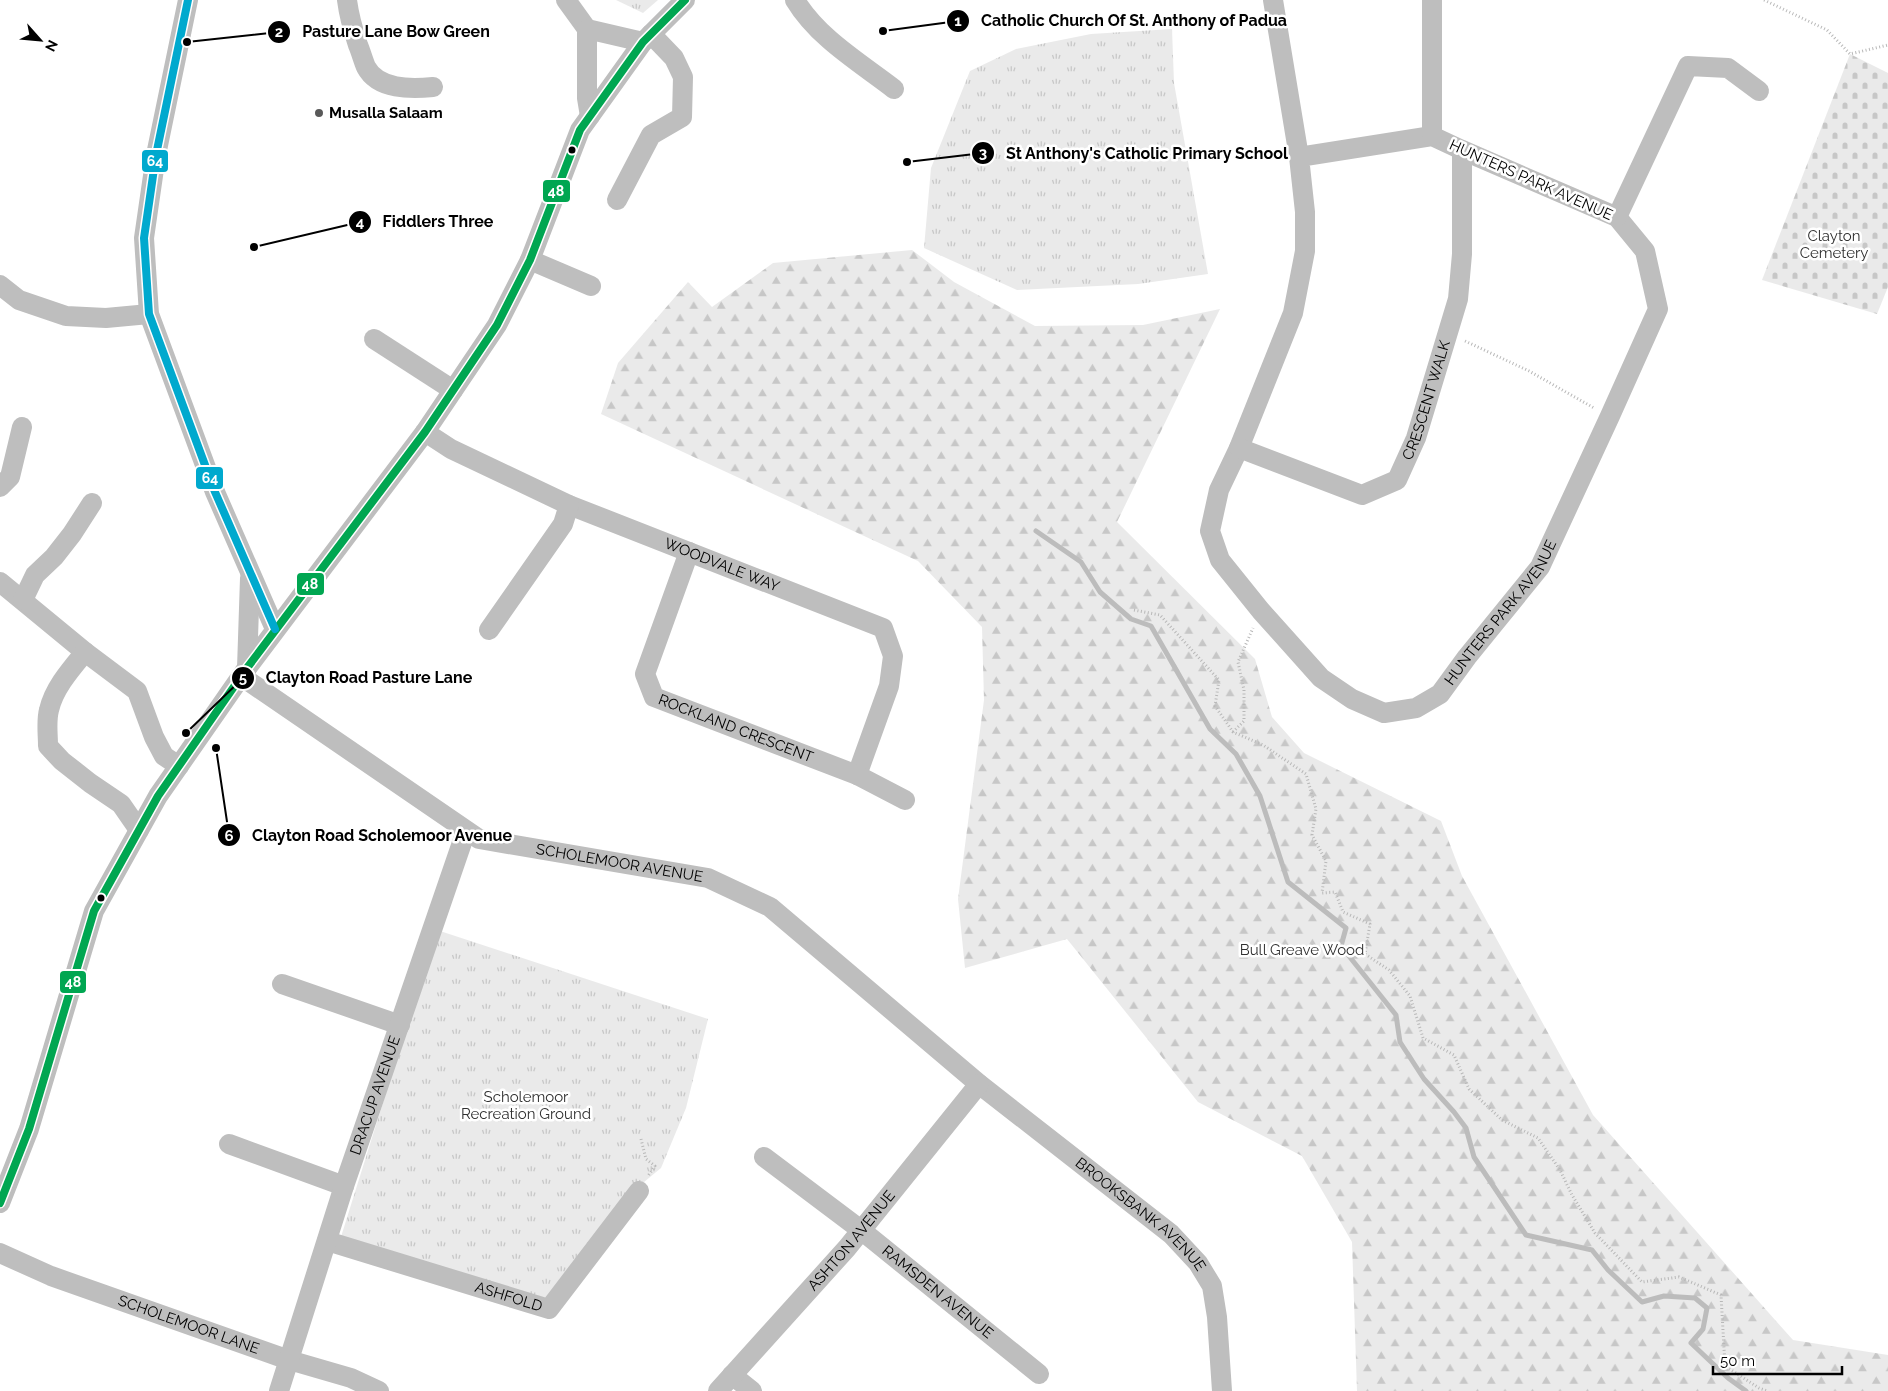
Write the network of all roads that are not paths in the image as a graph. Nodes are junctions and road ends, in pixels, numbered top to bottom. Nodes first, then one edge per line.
1 (188, 0) edge
2 (347, 0) edge
3 (566, 0) edge
4 (685, 0) edge
5 (795, 0) edge
6 (1273, 0) edge
7 (1432, 0) edge
8 (586, 29) junction
9 (647, 38) junction
10 (433, 87) dead end
11 (894, 89) dead end
12 (1759, 91) dead end
13 (590, 116) junction
14 (1432, 136) junction
15 (1462, 150) junction
16 (1299, 157) junction
17 (617, 200) dead end
18 (1617, 217) junction
19 (530, 260) junction
20 (0, 285) edge
21 (591, 286) dead end
22 (149, 314) junction
23 (374, 338) dead end
24 (453, 390) junction
25 (22, 427) dead end
26 (425, 432) junction
27 (1239, 448) junction
28 (0, 487) edge
29 (92, 503) dead end
30 (569, 505) junction
31 (689, 552) junction
32 (251, 574) junction
33 (0, 582) edge
34 (23, 600) junction
35 (275, 629) junction
36 (489, 630) dead end
37 (84, 652) junction
38 (244, 672) junction
39 (179, 766) junction
40 (857, 775) junction
41 (906, 800) dead end
42 (139, 830) junction
43 (466, 831) junction
44 (282, 984) dead end
45 (400, 1025) junction
46 (979, 1084) junction
47 (229, 1144) dead end
48 (764, 1157) dead end
49 (344, 1186) junction
50 (639, 1191) road end
51 (0, 1203) edge
52 (861, 1230) junction
53 (327, 1240) junction
54 (0, 1253) edge
55 (289, 1360) junction
56 (1039, 1374) dead end
57 (732, 1375) junction
58 (279, 1391) edge
59 (379, 1391) edge
60 (718, 1391) edge
61 (752, 1391) edge
62 (1222, 1391) edge

1 - 22 street
2 - 10 street
3 - 8 street
4 - 9 street
5 - 11 street
6 - 16 street, HUNTERS PARK AVENUE
7 - 14 street
8 - 9 street
8 - 13 street
9 - 13 street
9 - 17 street
12 - 18 street
13 - 19 street
14 - 15 street, HUNTERS PARK AVENUE
14 - 16 street, HUNTERS PARK AVENUE
15 - 18 street, HUNTERS PARK AVENUE
15 - 27 street, CRESCENT WALK
16 - 27 street, HUNTERS PARK AVENUE
18 - 27 street, HUNTERS PARK AVENUE
19 - 21 street
19 - 24 street
20 - 22 street
22 - 32 street
23 - 24 street
24 - 26 street
25 - 28 street
26 - 30 street, WOODVALE WAY
26 - 35 street
29 - 34 street
30 - 31 street, WOODVALE WAY
30 - 36 street
31 - 40 street, WOODVALE WAY
31 - 40 street, ROCKLAND CRESCENT
32 - 35 street
32 - 38 street
33 - 34 street
34 - 37 street
35 - 38 street
37 - 39 street
37 - 42 street
38 - 39 street
38 - 43 street, SCHOLEMOOR AVENUE
39 - 42 street
40 - 41 street, ROCKLAND CRESCENT
42 - 51 street
43 - 45 street, DRACUP AVENUE
43 - 46 street, SCHOLEMOOR AVENUE
44 - 45 street
45 - 49 street, DRACUP AVENUE
46 - 52 street, ASHTON AVENUE
46 - 62 street, BROOKSBANK AVENUE
47 - 49 street
48 - 52 street, RAMSDEN AVENUE
49 - 53 street, DRACUP AVENUE
50 - 53 street, ASHFOLD
52 - 56 street, RAMSDEN AVENUE
52 - 57 street, ASHTON AVENUE
53 - 55 street, DRACUP AVENUE
54 - 55 street, SCHOLEMOOR LANE
55 - 58 street, DRACUP AVENUE
55 - 59 street, SCHOLEMOOR LANE
57 - 60 street, ASHTON AVENUE
57 - 61 street

